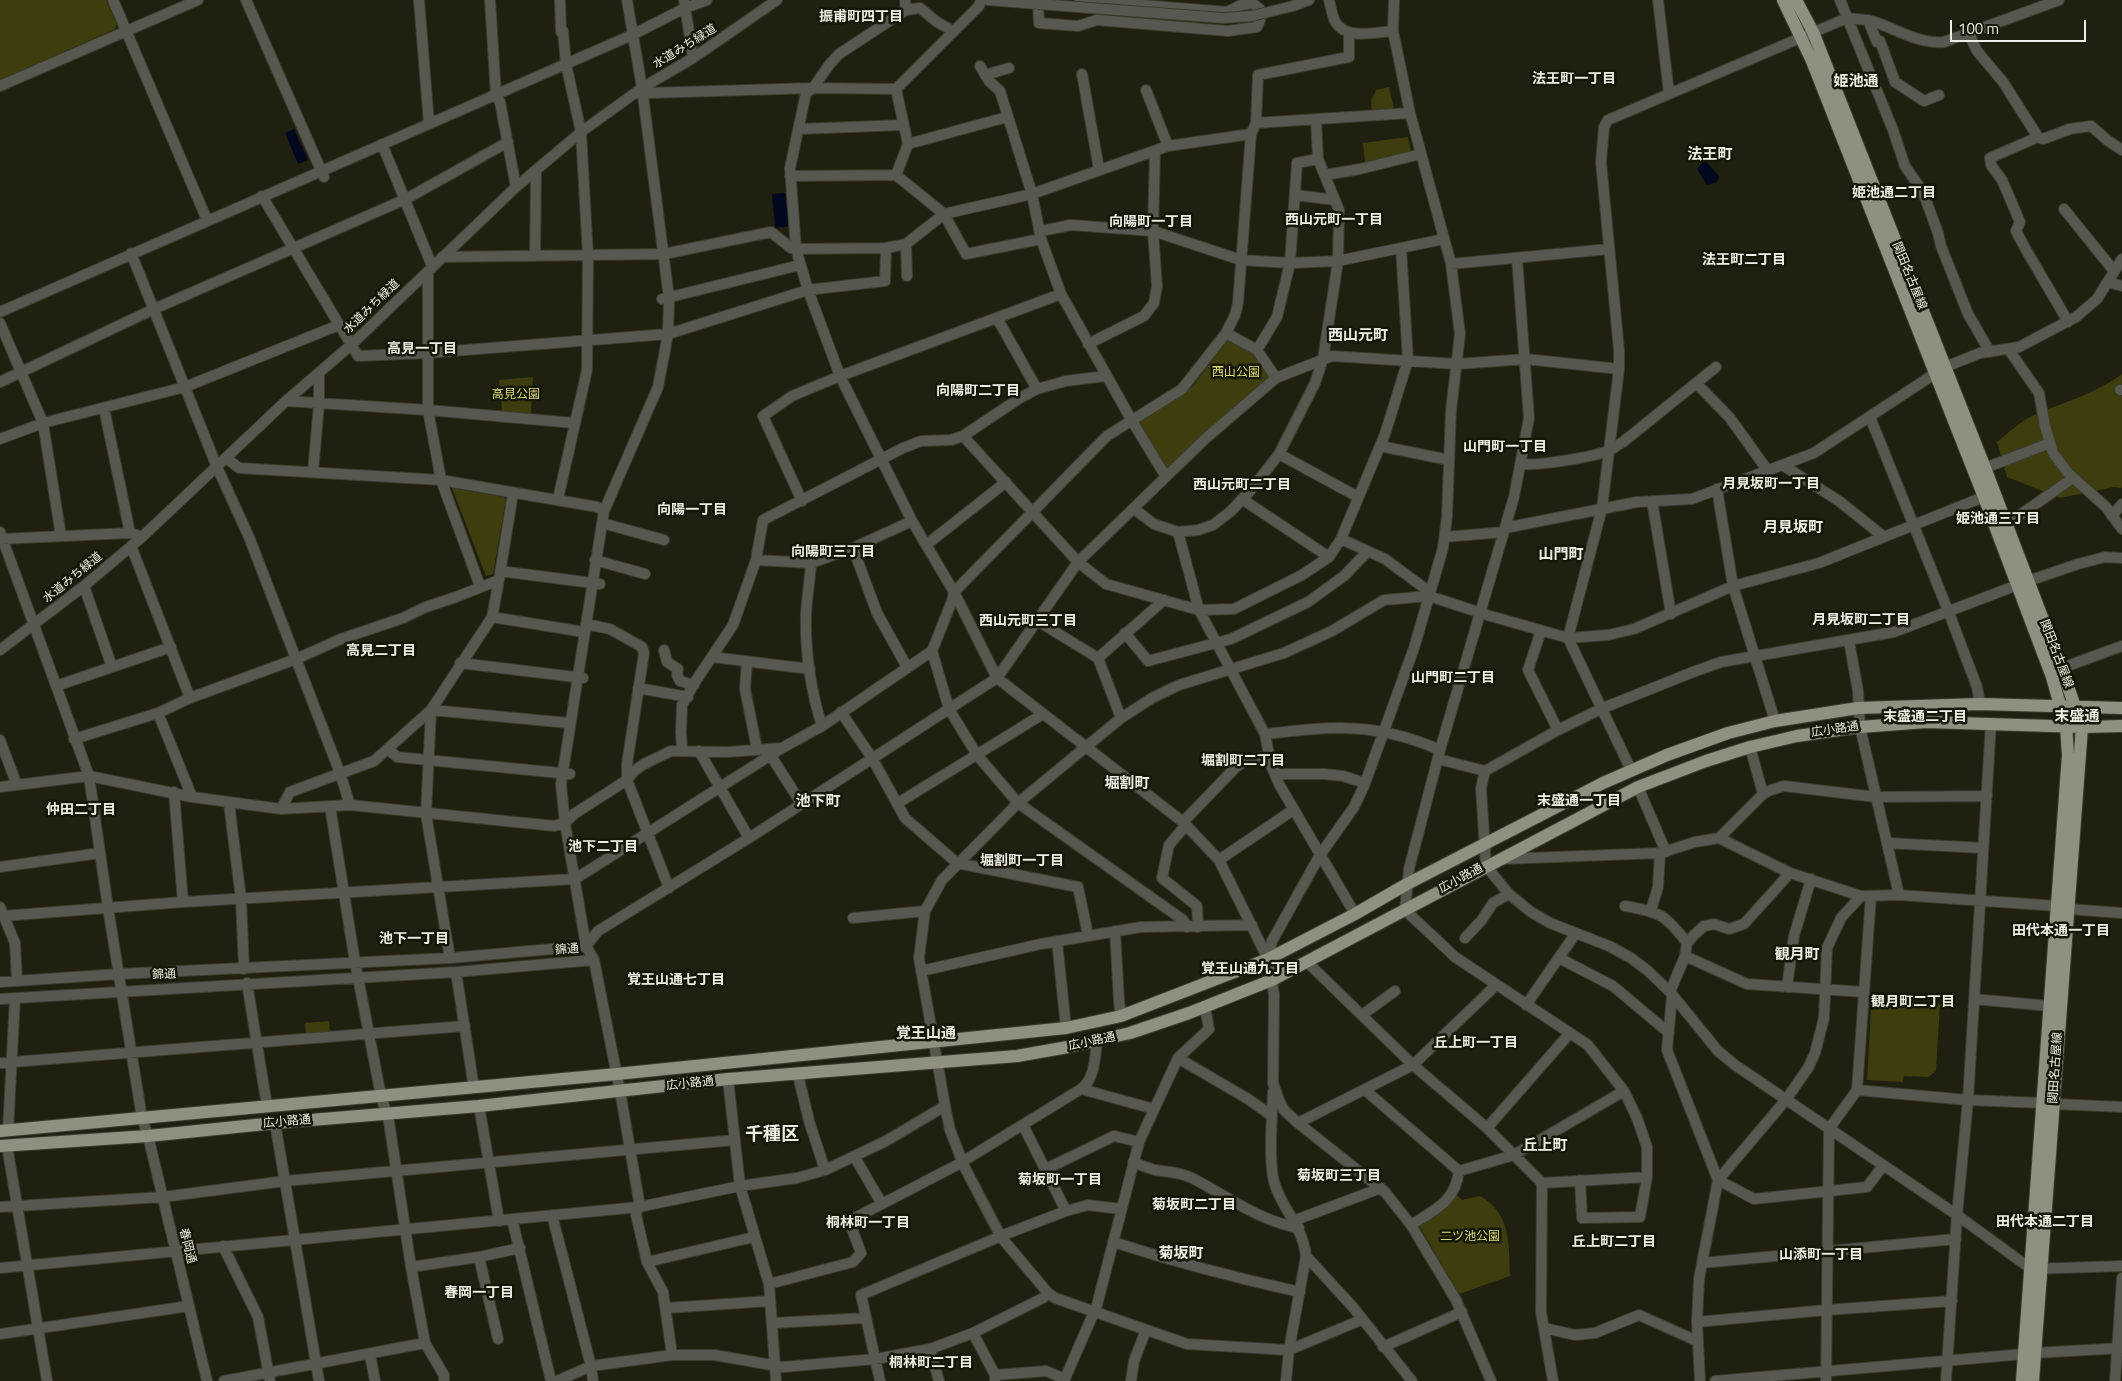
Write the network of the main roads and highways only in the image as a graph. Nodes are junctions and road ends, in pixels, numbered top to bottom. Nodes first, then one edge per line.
1 (1783, 0) edge
2 (1796, 0) edge
3 (1940, 370) junction
4 (1990, 495) junction
5 (2023, 583) junction
6 (2061, 706) junction
7 (2076, 707) junction
8 (2122, 708) edge
9 (2066, 726) junction
10 (2122, 726) edge
11 (2082, 727) junction
12 (2062, 908) junction
13 (2048, 1104) junction
14 (4, 1131) edge
15 (3, 1146) edge
16 (2030, 1353) junction
17 (2022, 1381) edge
18 (2034, 1381) edge

1 - 3 main road, 関田名古屋線
2 - 3 main road, 関田名古屋線
3 - 4 main road, 関田名古屋線
3 - 4 main road, 関田名古屋線
4 - 5 main road, 関田名古屋線
4 - 5 main road, 関田名古屋線
5 - 6 main road, 関田名古屋線
5 - 7 main road, 関田名古屋線
6 - 7 main road, 広小路通
6 - 9 main road, 関田名古屋線
6 - 14 main road, 広小路通
7 - 8 main road, 広小路通
7 - 11 main road, 関田名古屋線
9 - 11 main road, 広小路通
9 - 12 main road, 関田名古屋線
9 - 15 main road, 広小路通
10 - 11 main road, 広小路通
11 - 12 main road, 関田名古屋線
12 - 13 main road, 関田名古屋線
12 - 13 main road, 関田名古屋線
13 - 16 main road, 関田名古屋線
16 - 17 main road, 関田名古屋線
16 - 18 main road, 関田名古屋線

